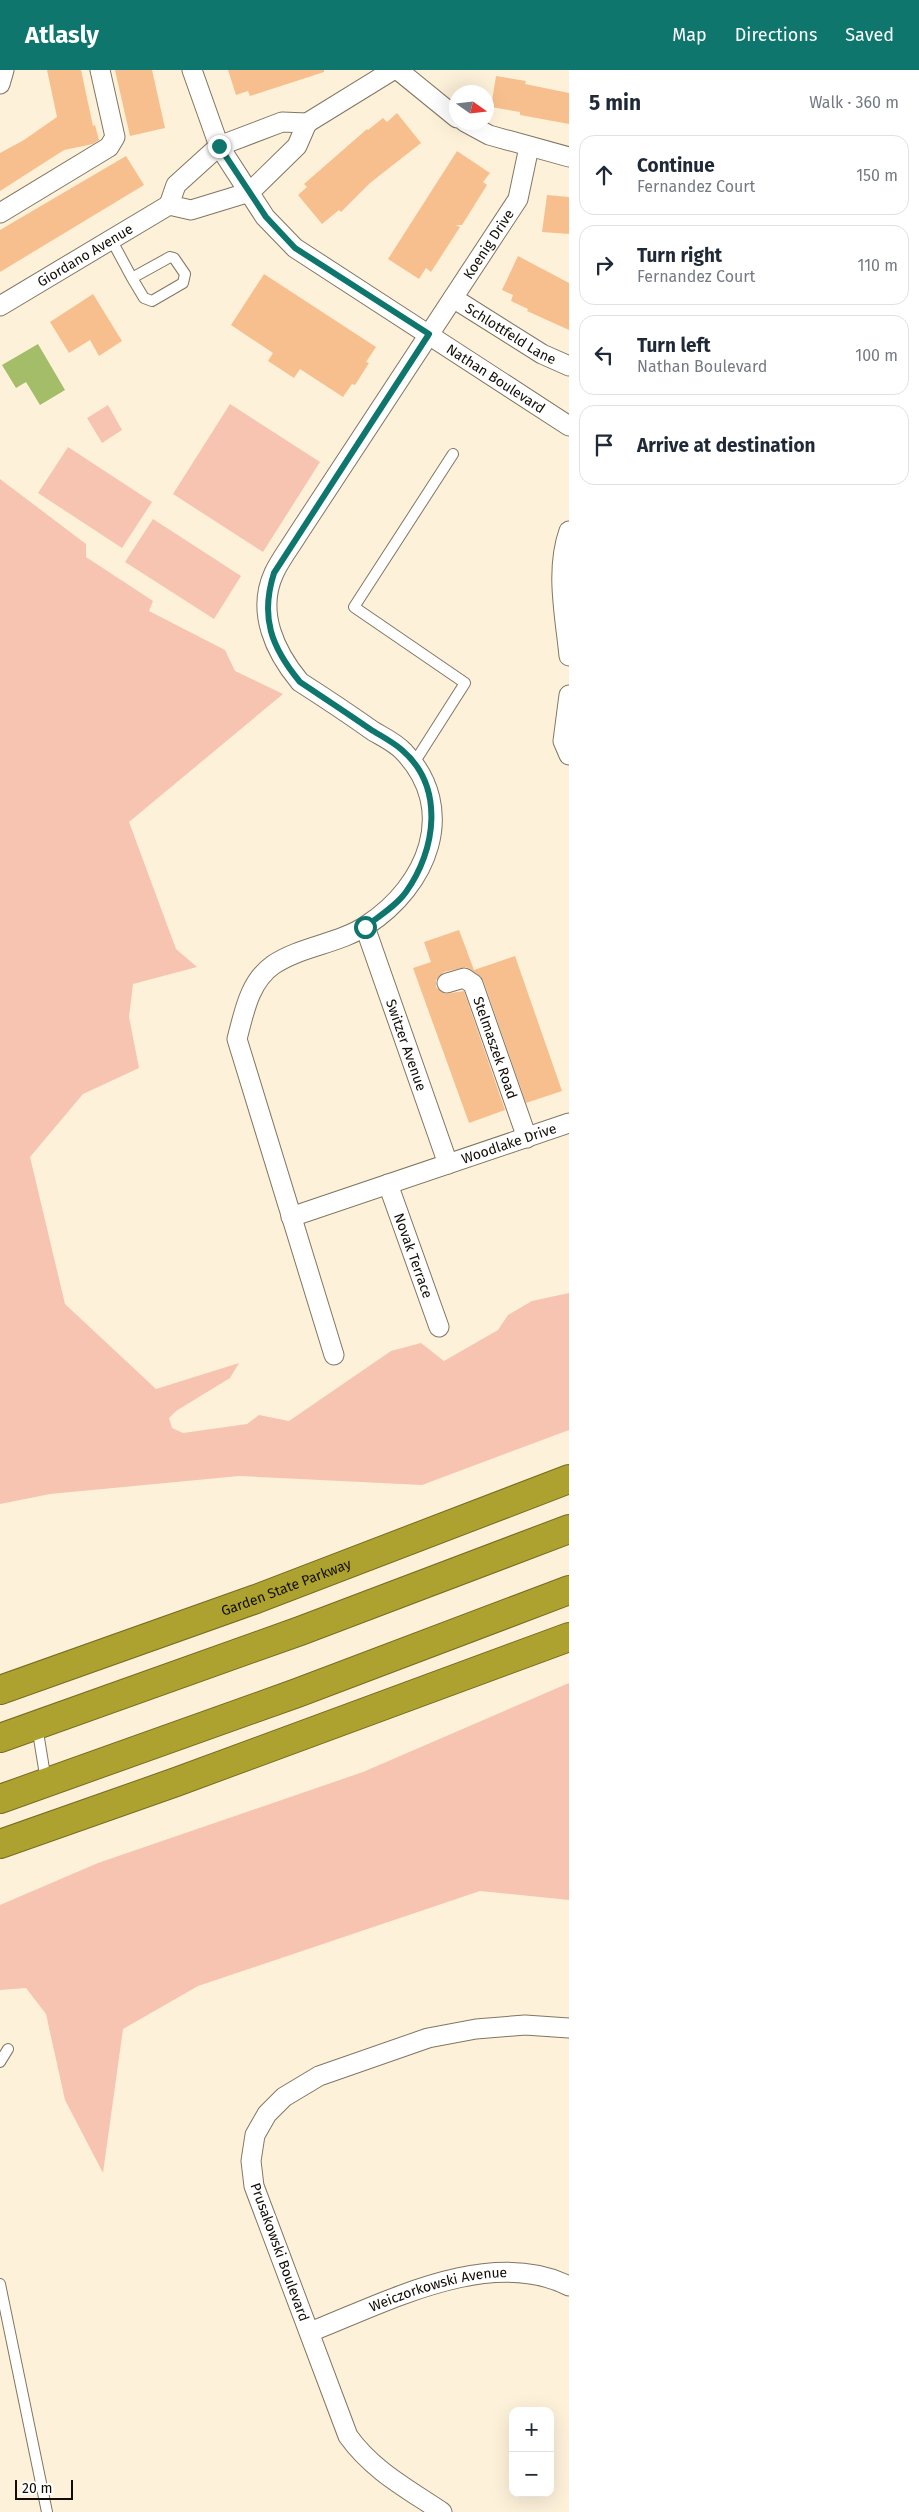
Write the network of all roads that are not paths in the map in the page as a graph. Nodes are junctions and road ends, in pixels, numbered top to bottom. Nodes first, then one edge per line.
1 (4, 70) edge
2 (100, 70) edge
3 (192, 70) edge
4 (393, 70) edge
5 (398, 70) edge
6 (0, 84) edge
7 (449, 112) edge
8 (307, 123) junction
9 (480, 130) edge
10 (219, 146) junction
11 (529, 147) junction
12 (569, 157) edge
13 (250, 192) junction
14 (169, 205) junction
15 (0, 213) edge
16 (111, 240) junction
17 (132, 278) junction
18 (453, 298) junction
19 (0, 306) edge
20 (429, 334) junction
21 (569, 366) edge
22 (569, 426) edge
23 (453, 454) dead end
24 (569, 531) edge
25 (566, 593) edge
26 (569, 656) edge
27 (569, 695) edge
28 (569, 755) edge
29 (414, 763) junction
30 (365, 927) junction
31 (447, 983) dead end
32 (567, 1129) edge
33 (526, 1138) junction
34 (448, 1164) junction
35 (388, 1184) junction
36 (291, 1217) junction
37 (439, 1327) dead end
38 (334, 1355) dead end
39 (569, 1480) edge
40 (569, 1529) edge
41 (569, 1590) edge
42 (569, 1637) edge
43 (0, 1690) edge
44 (36, 1725) junction
45 (0, 1738) edge
46 (46, 1782) junction
47 (0, 1799) edge
48 (0, 1844) edge
49 (569, 2028) edge
50 (8, 2049) dead end
51 (0, 2062) edge
52 (0, 2284) edge
53 (569, 2286) edge
54 (310, 2332) junction
55 (47, 2512) edge
56 (442, 2512) edge

1 - 6 street
2 - 15 street
3 - 10 street, Nathan Boulevard
4 - 8 street
5 - 7 street
8 - 10 street
8 - 13 street
9 - 11 street
10 - 13 street, Nathan Boulevard
10 - 14 street
11 - 12 street
11 - 18 street, Koenig Drive
13 - 14 street
13 - 20 street, Nathan Boulevard
14 - 16 street, Giordano Avenue
16 - 17 lane
16 - 19 street, Giordano Avenue
17 - 17 lane
18 - 20 street, Koenig Drive
18 - 21 street, Schlottfeld Lane
20 - 22 street, Nathan Boulevard
20 - 29 street, Koenig Drive
23 - 29 lane
24 - 25 street
25 - 26 street
27 - 28 street
29 - 30 street, Koenig Drive
30 - 34 street, Switzer Avenue
30 - 36 street, Koenig Drive
31 - 33 street, Stelmaszek Road
32 - 33 street, Woodlake Drive
33 - 34 street, Woodlake Drive
34 - 35 street, Woodlake Drive
35 - 36 street, Woodlake Drive
35 - 37 street, Novak Terrace
36 - 38 street, Koenig Drive
39 - 43 highway, Garden State Parkway
40 - 44 highway
41 - 46 highway
42 - 48 highway
44 - 45 highway
44 - 46 lane
46 - 47 highway
49 - 54 street, Prusakowski Boulevard
50 - 51 lane
52 - 55 lane
53 - 54 street, Weiczorkowski Avenue
54 - 56 street, Prusakowski Boulevard

